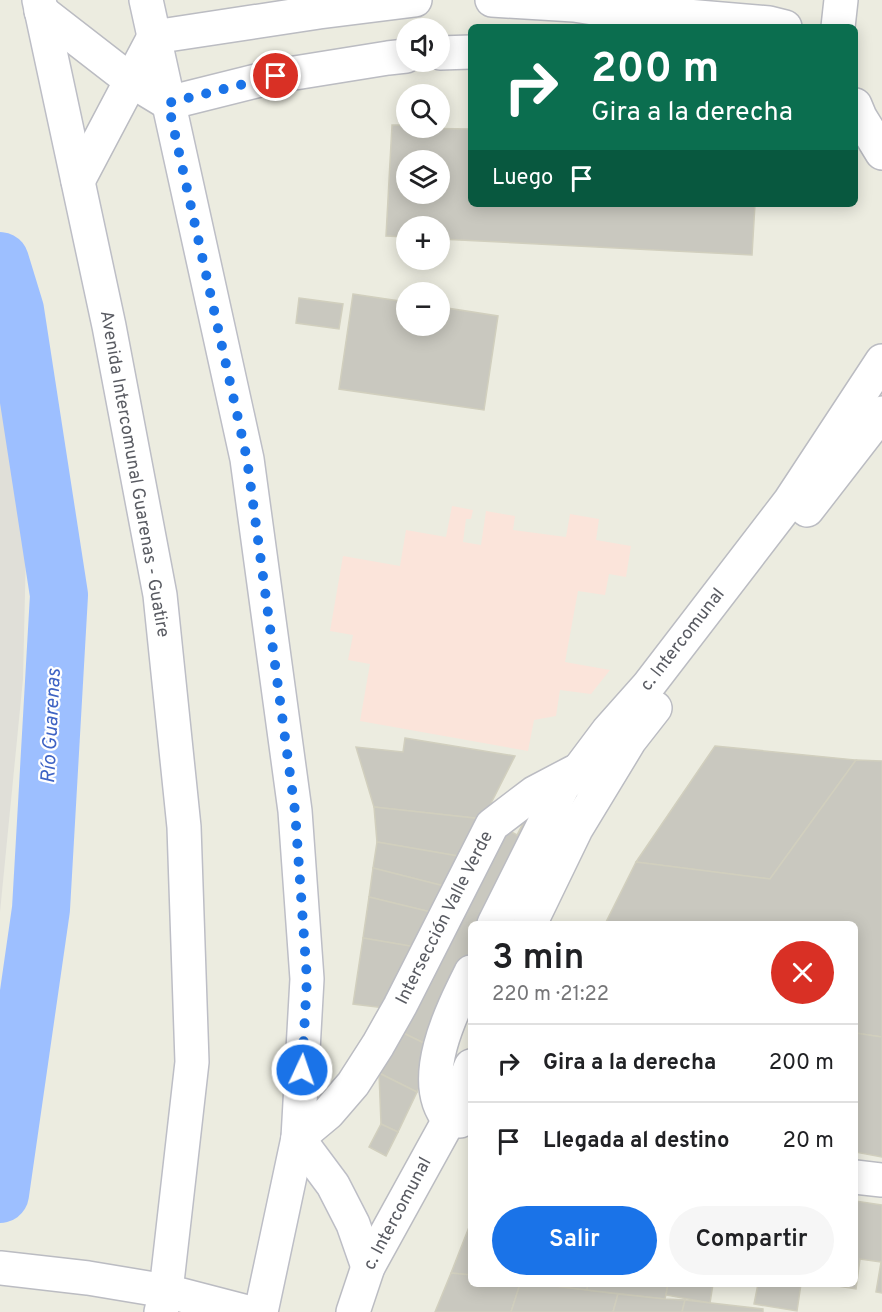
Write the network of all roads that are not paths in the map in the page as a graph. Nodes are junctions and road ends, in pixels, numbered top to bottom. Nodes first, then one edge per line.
1 (146, 0) edge
2 (416, 0) edge
3 (492, 0) edge
4 (841, 0) edge
5 (40, 5) edge
6 (776, 19) edge
7 (838, 24) edge
8 (154, 37) junction
9 (468, 52) edge
10 (450, 53) edge
11 (396, 57) edge
12 (130, 80) junction
13 (168, 103) junction
14 (858, 115) edge
15 (882, 153) edge
16 (78, 181) junction
17 (882, 361) edge
18 (882, 413) edge
19 (630, 740) junction
20 (578, 771) junction
21 (496, 921) edge
22 (531, 921) edge
23 (468, 978) edge
24 (468, 1081) edge
25 (460, 1121) edge
26 (298, 1138) junction
27 (858, 1177) edge
28 (882, 1180) edge
29 (368, 1267) junction
30 (0, 1268) edge
31 (164, 1301) edge
32 (246, 1312) edge
33 (261, 1312) edge
34 (353, 1312) edge

1 - 8 street
2 - 8 street
3 - 6 street
4 - 7 street
5 - 12 street
5 - 16 street, Avenida Intercomunal Guarenas - Guatire
8 - 12 street
8 - 13 street
9 - 10 street
11 - 13 street
12 - 13 street
12 - 16 street
13 - 26 street
14 - 15 street
16 - 31 street, Avenida Intercomunal Guarenas - Guatire
17 - 20 street, c. Intercomunal
18 - 19 street, c. Intercomunal
19 - 20 street, Intersección Valle Verde
19 - 22 street, c. Intercomunal
20 - 21 street, c. Intercomunal
20 - 26 street, Intersección Valle Verde
23 - 25 street
24 - 25 street, c. Intercomunal
25 - 29 street, c. Intercomunal
26 - 29 street
26 - 33 street
27 - 28 street
29 - 34 street, c. Intercomunal
30 - 31 street
31 - 32 street

